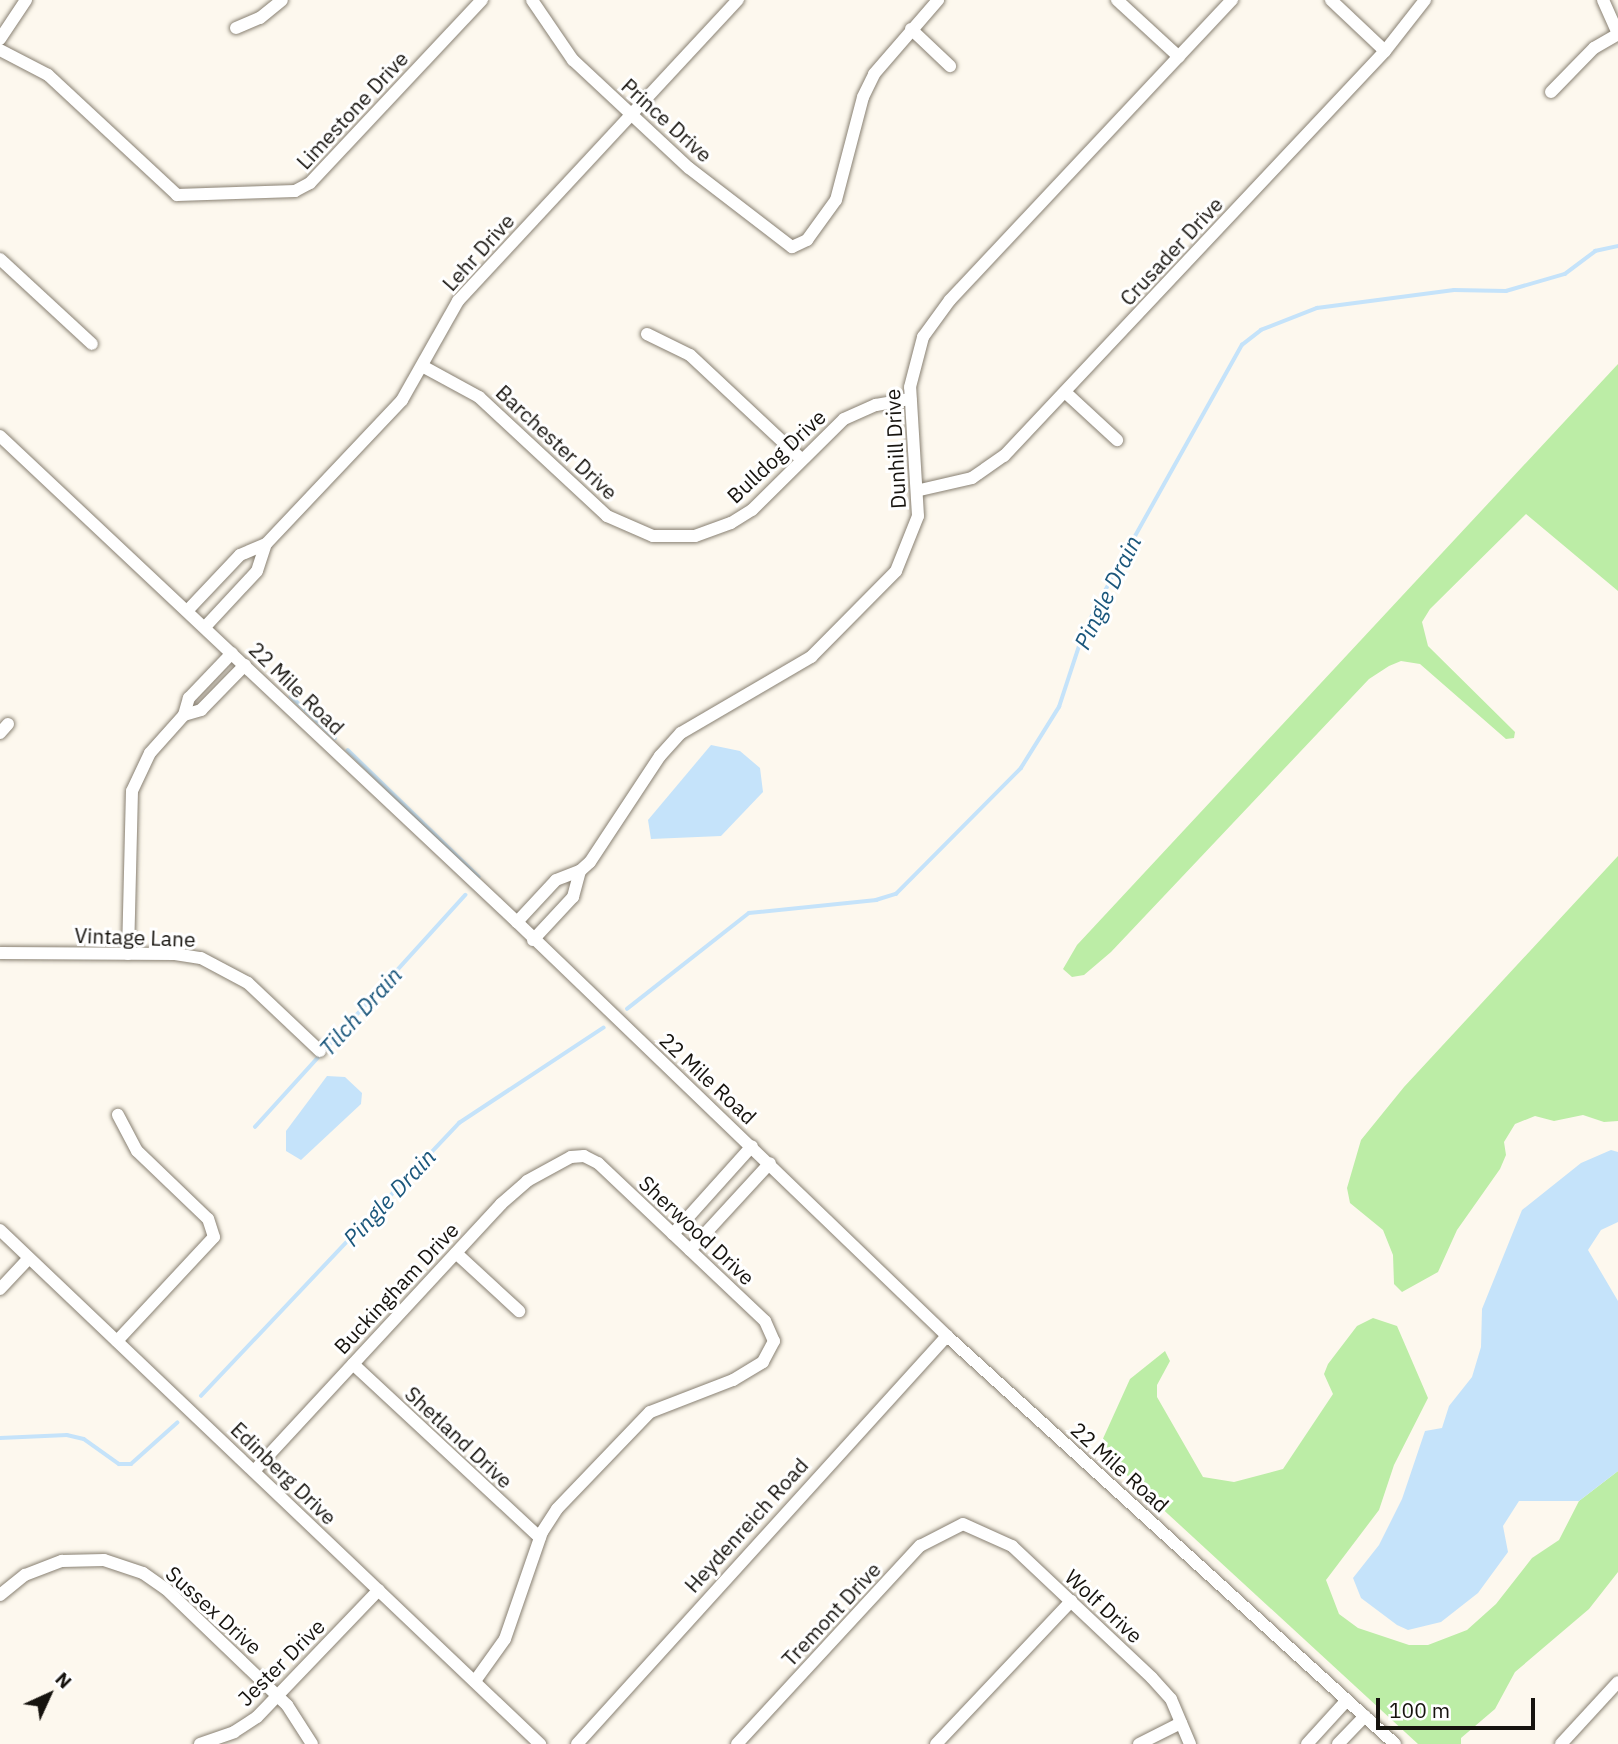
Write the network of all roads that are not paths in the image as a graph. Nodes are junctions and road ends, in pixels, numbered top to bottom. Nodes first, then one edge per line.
1 (26, 0) edge
2 (282, 0) edge
3 (482, 0) edge
4 (532, 0) edge
5 (738, 0) edge
6 (938, 0) edge
7 (1117, 0) edge
8 (1232, 0) edge
9 (1331, 0) edge
10 (1425, 0) edge
11 (1603, 0) edge
12 (236, 29) dead end
13 (911, 29) junction
14 (1618, 34) edge
15 (0, 39) edge
16 (0, 50) edge
17 (1385, 51) junction
18 (1179, 57) junction
19 (950, 66) dead end
20 (1551, 92) dead end
21 (632, 115) junction
22 (0, 259) edge
23 (647, 334) dead end
24 (92, 344) dead end
25 (424, 367) junction
26 (1065, 392) junction
27 (910, 400) junction
28 (0, 436) edge
29 (1117, 440) dead end
30 (801, 459) junction
31 (920, 490) junction
32 (668, 537) joint
33 (266, 544) junction
34 (187, 611) junction
35 (205, 627) junction
36 (232, 653) junction
37 (245, 665) junction
38 (184, 715) junction
39 (580, 871) junction
40 (517, 922) junction
41 (533, 940) junction
42 (0, 953) edge
43 (128, 954) junction
44 (320, 1051) dead end
45 (118, 1115) dead end
46 (752, 1146) junction
47 (584, 1156) joint
48 (770, 1163) junction
49 (0, 1230) edge
50 (673, 1234) junction
51 (690, 1250) junction
52 (456, 1252) junction
53 (29, 1258) junction
54 (0, 1289) edge
55 (519, 1311) dead end
56 (947, 1336) junction
57 (117, 1341) junction
58 (353, 1364) junction
59 (254, 1471) junction
60 (963, 1524) joint
61 (540, 1538) junction
62 (379, 1590) junction
63 (0, 1595) edge
64 (1071, 1601) junction
65 (475, 1681) junction
66 (1618, 1682) edge
67 (278, 1696) junction
68 (1347, 1700) junction
69 (1365, 1716) junction
70 (1181, 1723) junction
71 (200, 1744) edge
72 (312, 1744) edge
73 (541, 1744) edge
74 (577, 1744) edge
75 (737, 1744) edge
76 (936, 1744) edge
77 (1139, 1744) edge
78 (1190, 1744) edge
79 (1307, 1744) edge
80 (1338, 1744) edge
81 (1395, 1744) edge
82 (1561, 1744) edge

1 - 15 street
2 - 12 street
3 - 16 street, Limestone Drive
4 - 21 street, Prince Drive
5 - 21 street, Lehr Drive
6 - 13 street
7 - 18 street
8 - 18 street, Dunhill Drive
9 - 17 street
10 - 17 street, Crusader Drive
11 - 14 street
13 - 19 street
13 - 21 street, Prince Drive
14 - 20 street
17 - 26 street, Crusader Drive
18 - 27 street, Dunhill Drive
21 - 25 street, Lehr Drive
22 - 24 street
23 - 30 street
25 - 32 street, Barchester Drive
25 - 33 street, Lehr Drive
26 - 29 street
26 - 31 street, Crusader Drive
27 - 30 street, Bulldog Drive
27 - 31 street, Dunhill Drive
28 - 34 street, 22 Mile Road
30 - 32 street, Bulldog Drive
31 - 39 street, Dunhill Drive
33 - 34 street, Lehr Drive
33 - 35 street, Lehr Drive
34 - 35 street, 22 Mile Road
35 - 36 street, 22 Mile Road
36 - 37 street, 22 Mile Road
36 - 38 street
37 - 38 street
37 - 40 street, 22 Mile Road
38 - 43 street
39 - 40 street, Dunhill Drive
39 - 41 street, Dunhill Drive
40 - 41 street, 22 Mile Road
41 - 46 street, 22 Mile Road
42 - 43 street, Vintage Lane
43 - 44 street, Vintage Lane
45 - 57 street
46 - 48 street, 22 Mile Road
46 - 50 street
47 - 50 street, Sherwood Drive
47 - 52 street, Buckingham Drive
48 - 51 street
48 - 56 street, 22 Mile Road
49 - 53 street, Edinberg Drive
50 - 51 street, Sherwood Drive
51 - 61 street, Sherwood Drive
52 - 55 street
52 - 58 street, Buckingham Drive
53 - 54 street
53 - 57 street, Edinberg Drive
56 - 68 street, 22 Mile Road
56 - 74 street, Heydenreich Road
57 - 59 street, Edinberg Drive
58 - 59 street, Buckingham Drive
58 - 61 street, Shetland Drive
59 - 62 street, Edinberg Drive
60 - 64 street, Wolf Drive
60 - 75 street, Tremont Drive
61 - 65 street
62 - 65 street, Edinberg Drive
62 - 67 street, Jester Drive
63 - 67 street, Sussex Drive
64 - 70 street, Wolf Drive
64 - 76 street
65 - 73 street, Edinberg Drive
66 - 82 street
67 - 71 street, Jester Drive
67 - 72 street, Sussex Drive
68 - 69 street, 22 Mile Road
68 - 79 street
69 - 80 street
69 - 81 street, 22 Mile Road
70 - 77 street
70 - 78 street, Wolf Drive

